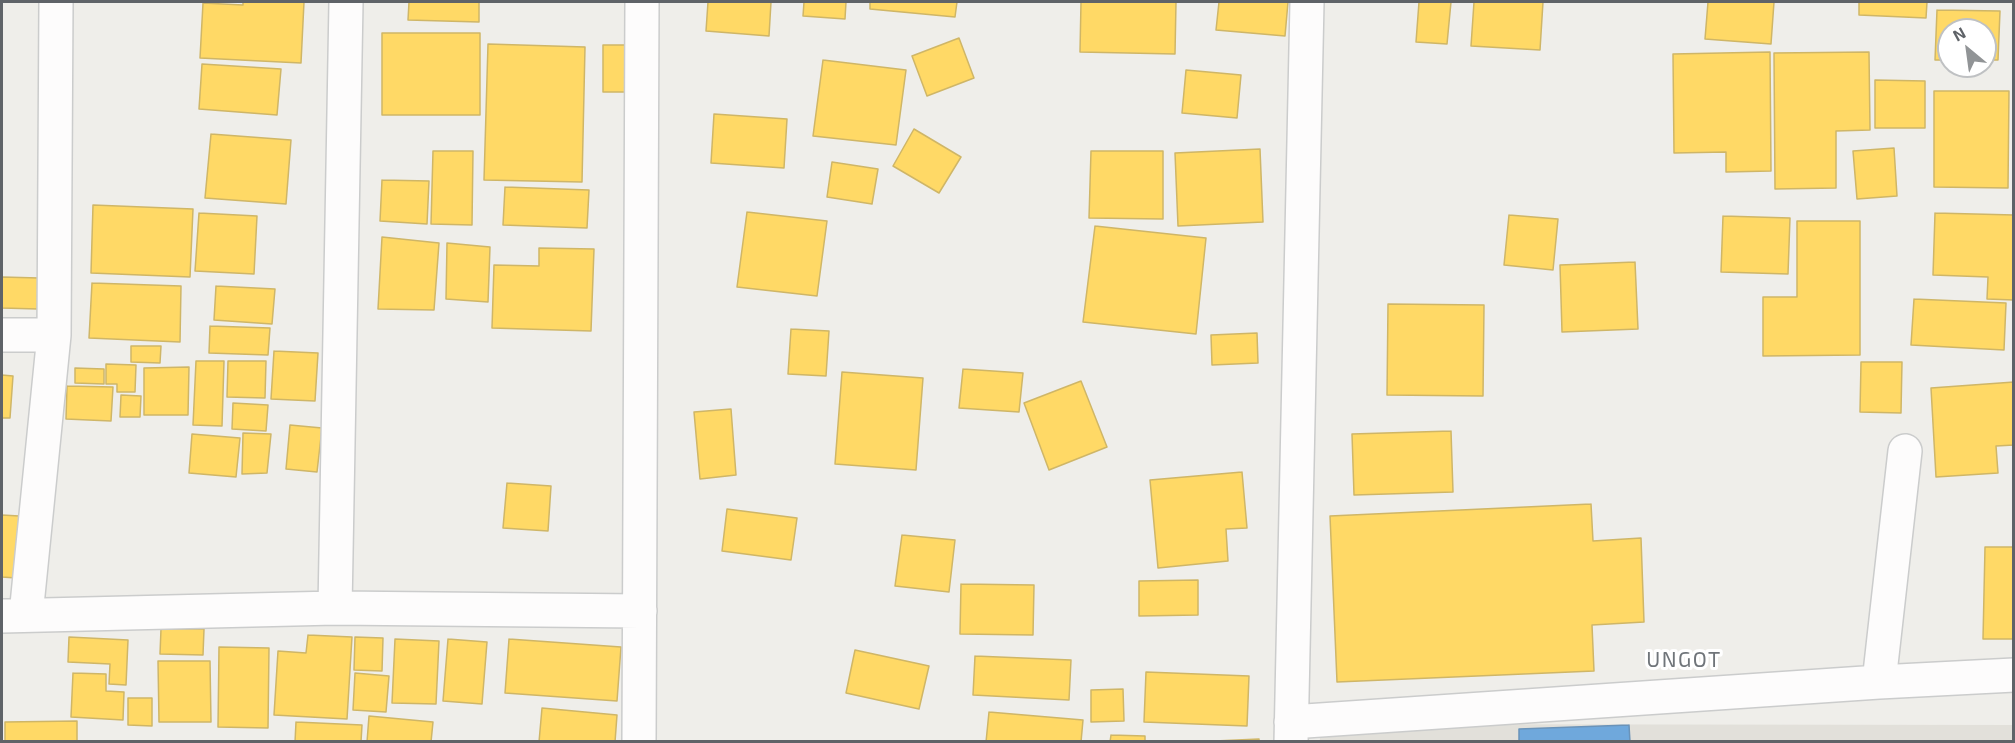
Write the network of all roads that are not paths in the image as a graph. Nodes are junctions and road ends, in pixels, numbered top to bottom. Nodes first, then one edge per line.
1 (56, 2) edge
2 (346, 2) edge
3 (642, 2) edge
4 (1307, 2) edge
5 (2, 335) edge
6 (54, 335) junction
7 (1905, 451) dead end
8 (335, 608) junction
9 (640, 611) junction
10 (14, 616) edge
11 (2013, 675) edge
12 (1879, 682) junction
13 (1291, 732) edge
14 (639, 741) edge

1 - 6 street
2 - 8 street
3 - 9 street
4 - 13 street
5 - 6 street
6 - 10 street
7 - 12 street
8 - 9 street
8 - 10 street
9 - 14 street
11 - 12 street
12 - 13 street

